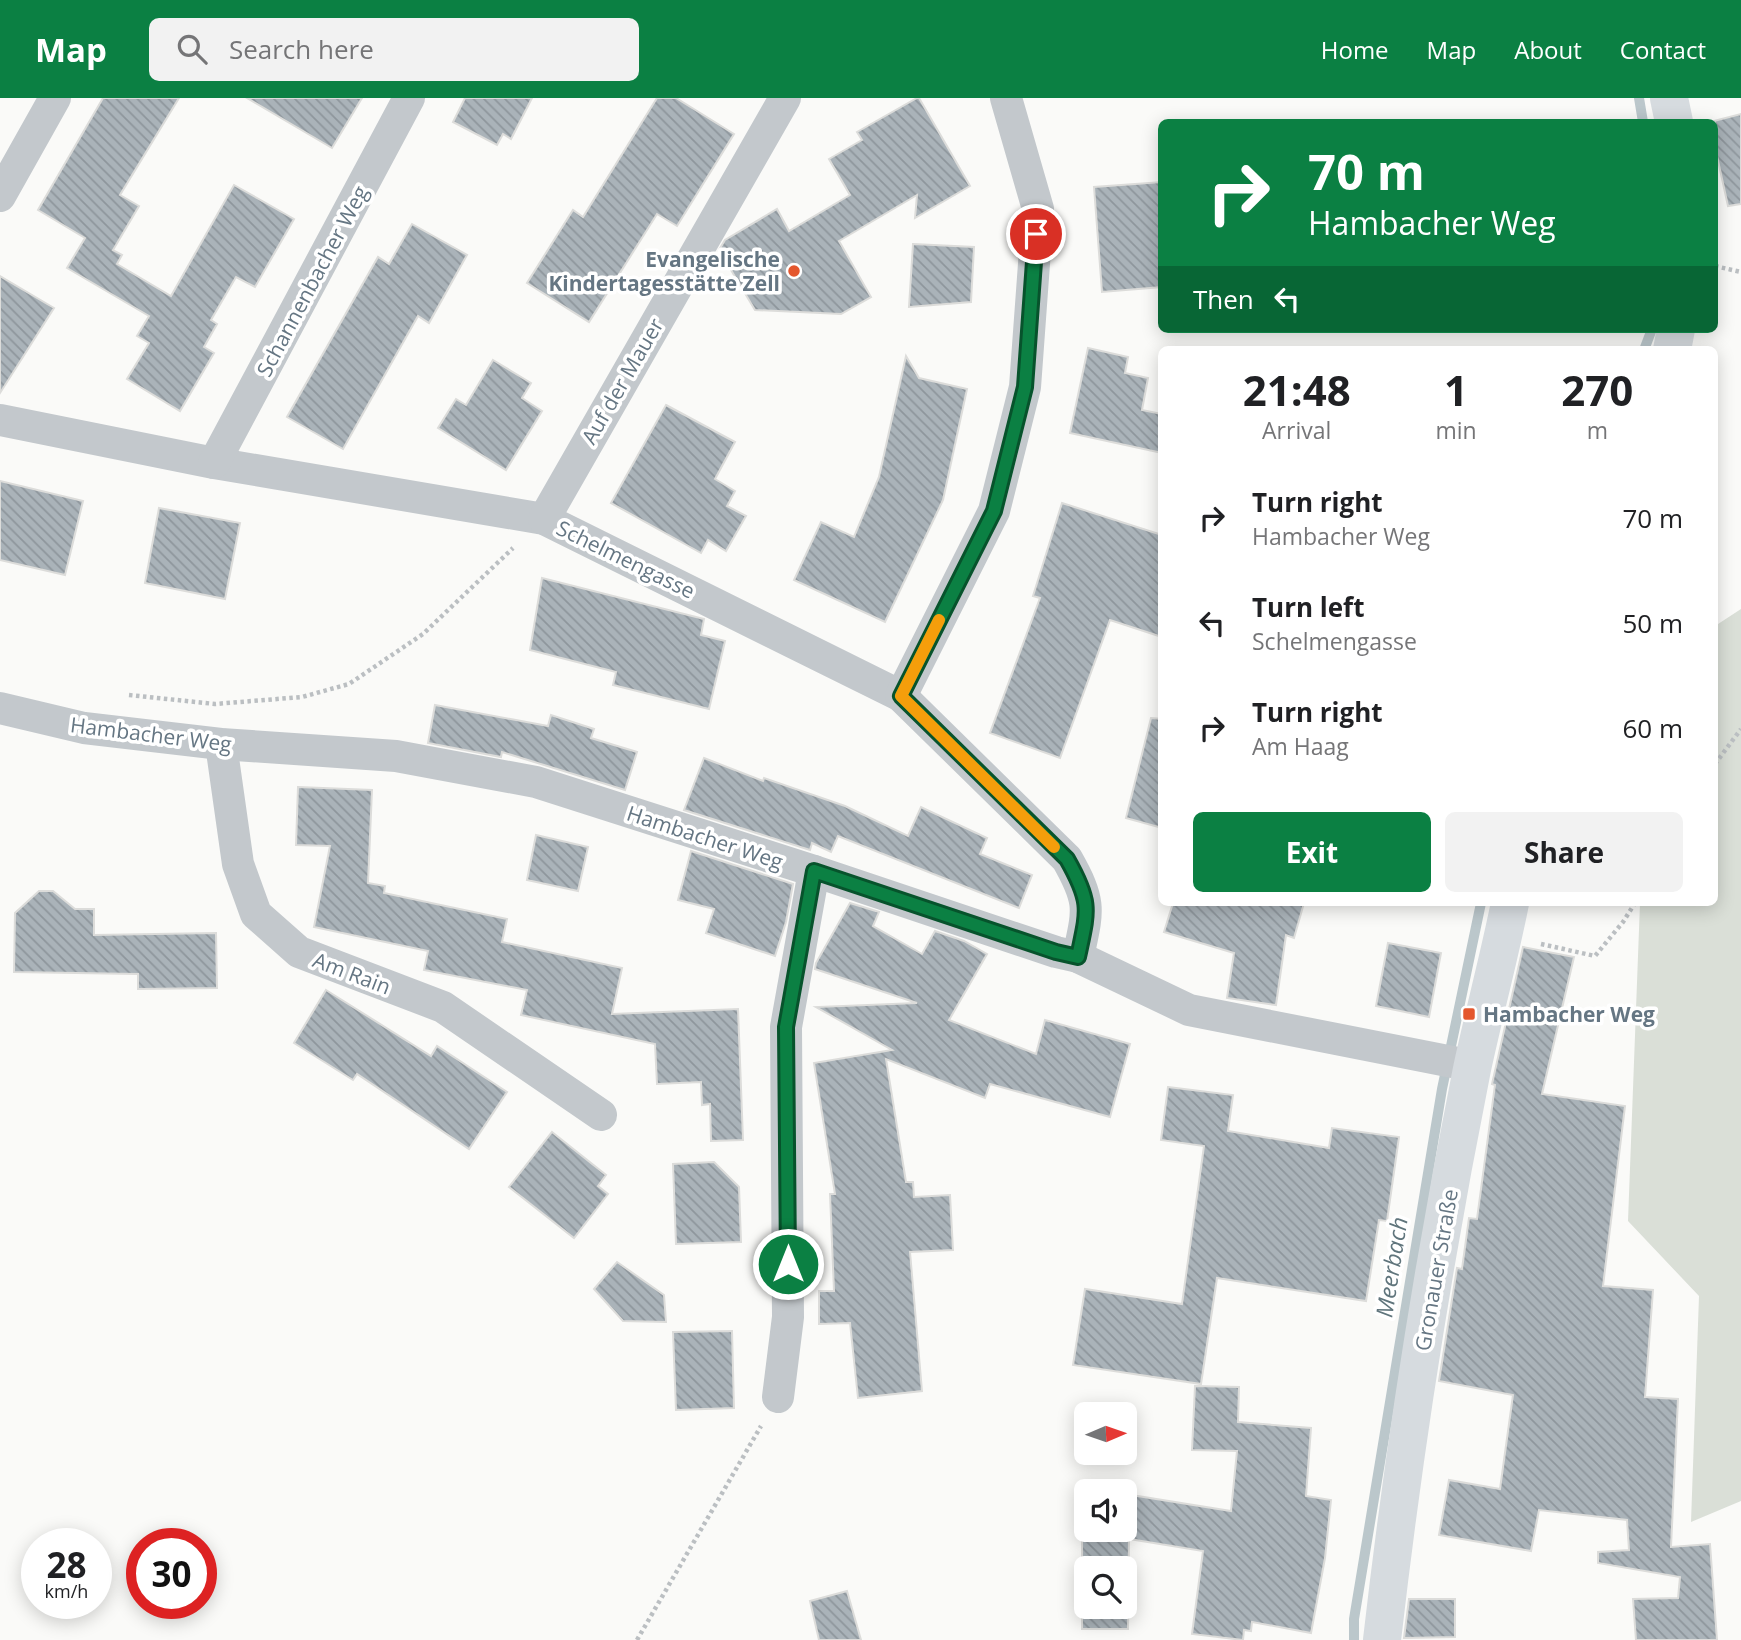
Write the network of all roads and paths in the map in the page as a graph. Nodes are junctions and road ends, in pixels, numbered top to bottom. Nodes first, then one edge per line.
1 (55, 98) edge
2 (409, 98) edge
3 (785, 98) edge
4 (1006, 98) edge
5 (1669, 98) edge
6 (1673, 119) edge
7 (0, 196) edge
8 (1718, 268) edge
9 (1741, 272) edge
10 (0, 420) edge
11 (214, 463) junction
12 (544, 519) junction
13 (120, 695) dead end
14 (901, 696) junction
15 (0, 708) edge
16 (1741, 729) edge
17 (221, 744) junction
18 (1718, 760) edge
19 (814, 871) junction
20 (1633, 906) edge
21 (1507, 919) edge
22 (1078, 957) junction
23 (1453, 1063) junction
24 (601, 1115) dead end
25 (778, 1397) joint
26 (636, 1640) edge
27 (1382, 1640) edge

1 - 7 street
2 - 11 street, Schannenbacher Weg
3 - 12 street, Auf der Mauer
4 - 14 street
5 - 6 street
8 - 9 path
10 - 11 street, Schelmengasse
11 - 12 street, Schelmengasse
12 - 13 path
12 - 14 street, Schelmengasse
14 - 22 street, Schelmengasse
15 - 17 street, Hambacher Weg
16 - 18 path
17 - 19 street, Hambacher Weg
17 - 24 street, Am Rain
19 - 22 street, Hambacher Weg
19 - 25 street
20 - 21 path
21 - 23 street, Gronauer Straße
22 - 23 street, Hambacher Weg
23 - 27 street, Gronauer Straße
25 - 26 path

